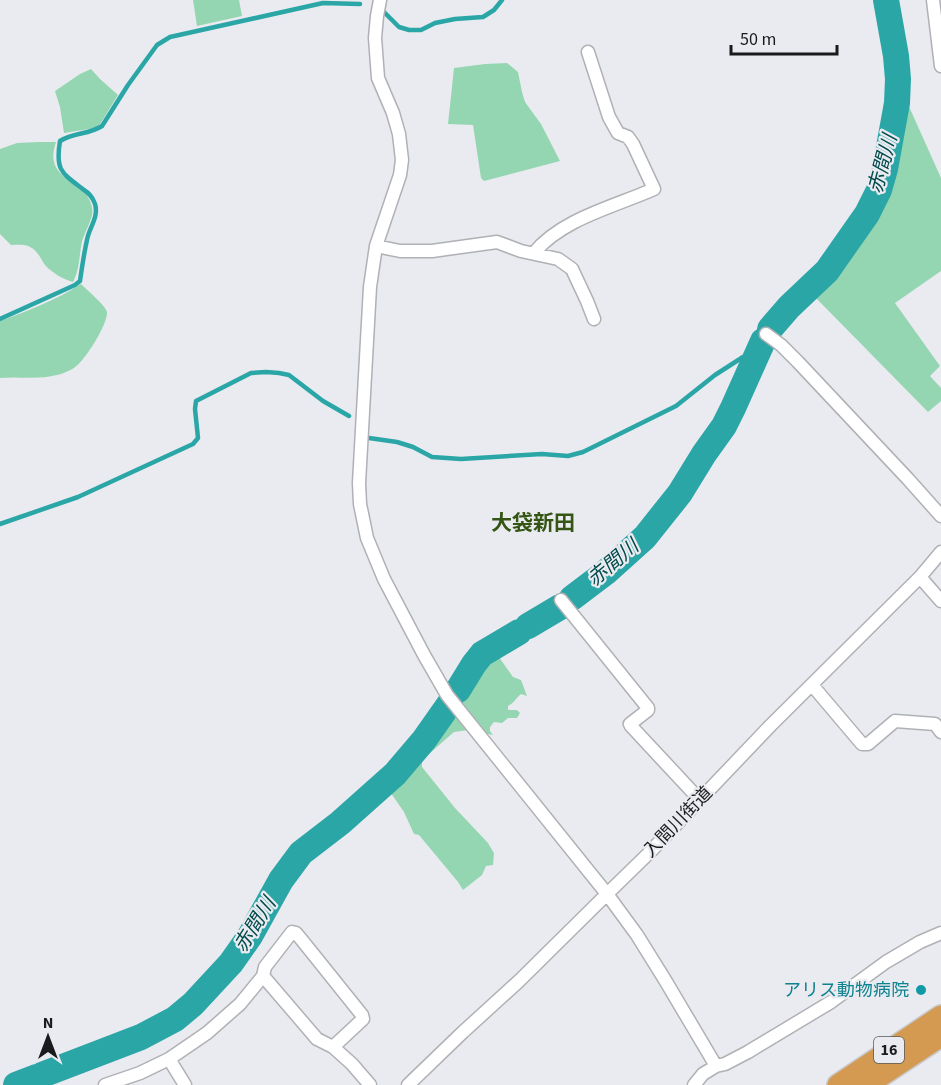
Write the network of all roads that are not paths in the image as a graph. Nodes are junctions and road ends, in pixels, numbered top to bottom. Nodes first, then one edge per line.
1 (380, 0) edge
2 (933, 0) edge
3 (588, 52) dead end
4 (941, 66) edge
5 (376, 246) junction
6 (534, 253) junction
7 (594, 319) dead end
8 (766, 334) dead end
9 (941, 516) edge
10 (941, 552) edge
11 (920, 577) junction
12 (561, 600) dead end
13 (941, 601) edge
14 (812, 685) junction
15 (941, 732) edge
16 (699, 799) junction
17 (607, 894) junction
18 (941, 933) edge
19 (263, 976) junction
20 (941, 1016) edge
21 (941, 1036) edge
22 (333, 1047) junction
23 (169, 1059) junction
24 (716, 1066) junction
25 (105, 1085) edge
26 (185, 1085) edge
27 (370, 1085) edge
28 (408, 1085) edge
29 (694, 1085) edge
30 (838, 1085) edge
31 (867, 1085) edge

1 - 5 street
2 - 4 street
3 - 6 street
5 - 6 street
5 - 17 street
6 - 7 street
8 - 9 street
10 - 11 street, 入間川街道
11 - 13 street
11 - 14 street, 入間川街道
12 - 16 street
14 - 15 street
14 - 16 street, 入間川街道
16 - 17 street, 入間川街道
17 - 24 street
17 - 28 street, 入間川街道
18 - 24 street
19 - 22 street
19 - 22 street
19 - 23 street
20 - 30 highway, 16
21 - 31 highway, 16
22 - 27 street
23 - 25 street
23 - 26 street
24 - 29 street

